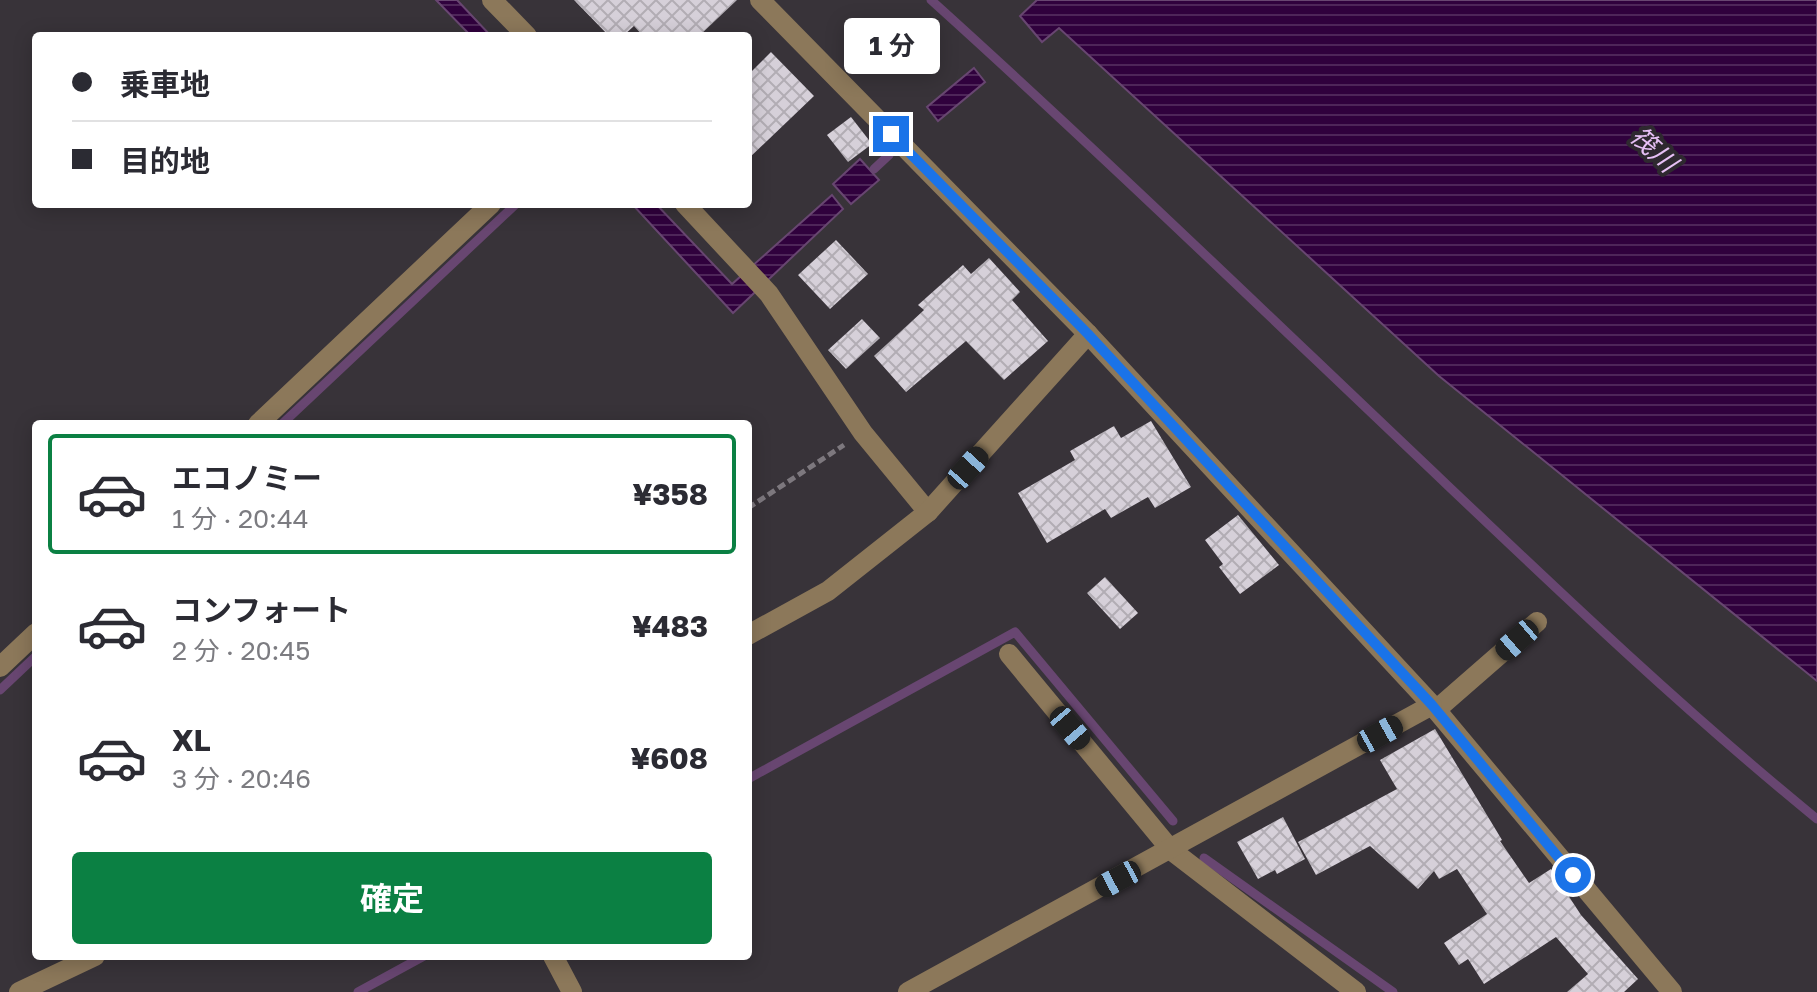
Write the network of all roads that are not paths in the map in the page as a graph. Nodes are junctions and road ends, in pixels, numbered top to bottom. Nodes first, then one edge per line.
1 (492, 0) edge
2 (760, 0) edge
3 (523, 32) edge
4 (487, 208) edge
5 (689, 208) edge
6 (1088, 334) junction
7 (262, 420) edge
8 (928, 512) junction
9 (1537, 622) dead end
10 (752, 633) edge
11 (32, 637) edge
12 (1009, 654) dead end
13 (0, 667) edge
14 (1434, 708) junction
15 (1171, 850) junction
16 (87, 960) edge
17 (555, 960) edge
18 (19, 992) edge
19 (572, 992) edge
20 (908, 992) edge
21 (1356, 992) edge
22 (1672, 992) edge

1 - 3 street
2 - 6 street
4 - 7 street
5 - 8 street
6 - 8 street
6 - 14 street
8 - 10 street
9 - 14 street
11 - 13 street
12 - 15 street
14 - 15 street
14 - 22 street
15 - 20 street
15 - 21 street
16 - 18 street
17 - 19 street

